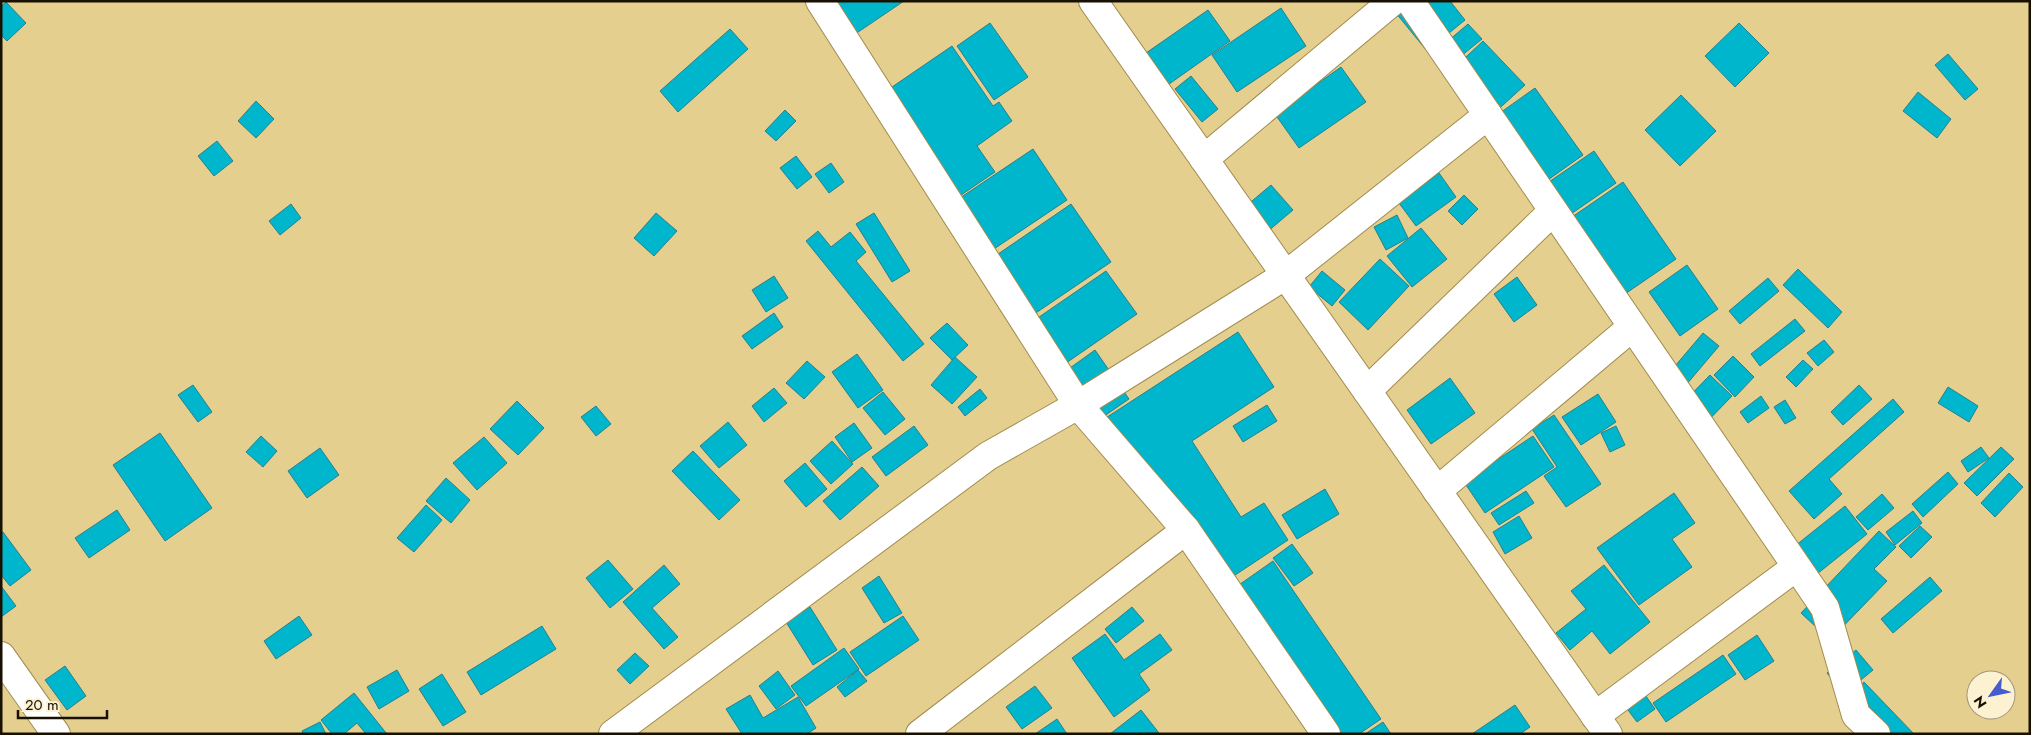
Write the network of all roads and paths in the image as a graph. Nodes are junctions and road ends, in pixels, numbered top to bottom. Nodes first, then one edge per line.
1 (820, 1) edge
2 (1093, 1) edge
3 (1393, 1) edge
4 (1410, 1) edge
5 (1488, 115) junction
6 (1204, 159) junction
7 (1552, 211) junction
8 (1286, 275) junction
9 (1632, 327) junction
10 (1367, 391) junction
11 (1078, 405) junction
12 (1437, 490) junction
13 (1186, 530) junction
14 (1796, 567) junction
15 (1, 656) edge
16 (1601, 725) edge
17 (56, 734) edge
18 (613, 734) edge
19 (920, 734) edge
20 (1326, 734) edge
21 (1876, 734) edge

1 - 11 street
2 - 6 street
3 - 6 street
4 - 5 street
5 - 7 street
5 - 8 street
6 - 8 street
7 - 9 street
7 - 10 street
8 - 10 street
8 - 11 street
9 - 12 street
9 - 14 street
10 - 12 street
11 - 13 street
11 - 18 street
12 - 16 street
13 - 19 street
13 - 20 street
14 - 16 street
14 - 21 street
15 - 17 street

